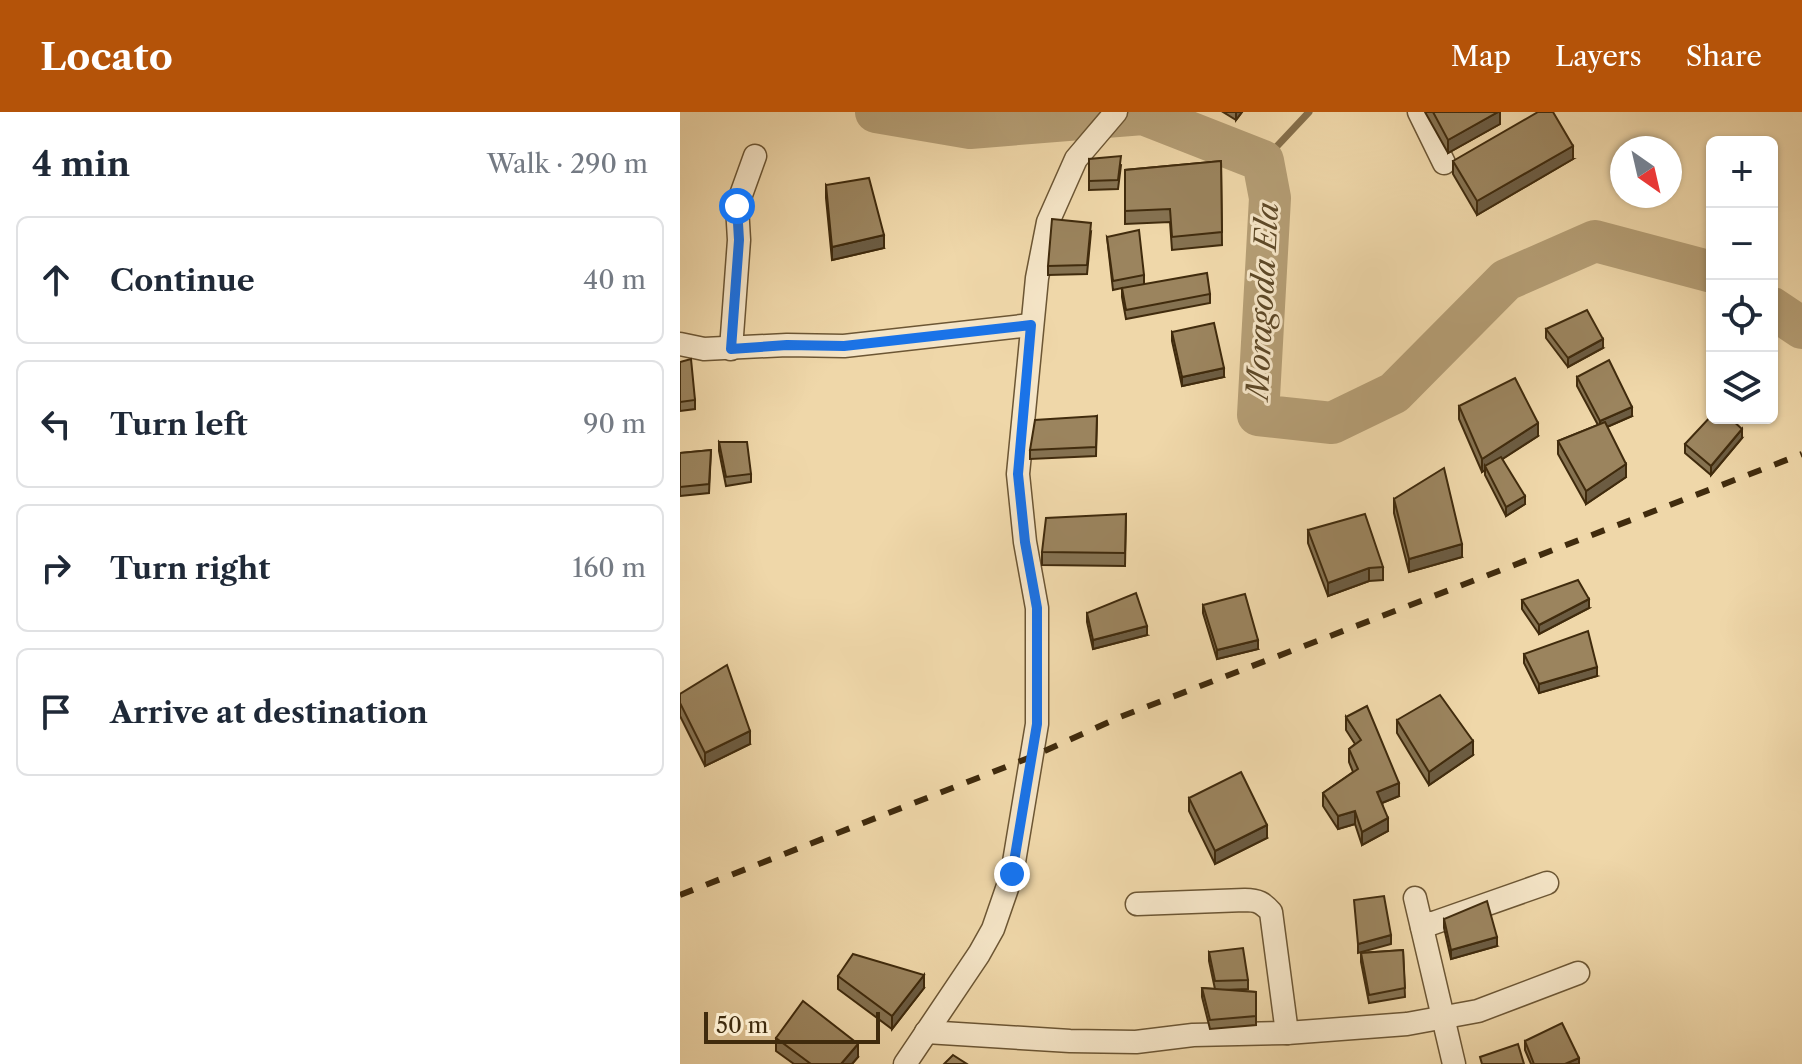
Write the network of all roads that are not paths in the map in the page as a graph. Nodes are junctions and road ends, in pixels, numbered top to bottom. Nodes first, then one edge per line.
1 (1116, 112) edge
2 (1419, 112) edge
3 (755, 156) dead end
4 (1444, 163) dead end
5 (1031, 325) junction
6 (680, 344) edge
7 (731, 349) junction
8 (1547, 883) dead end
9 (1415, 898) dead end
10 (1137, 904) dead end
11 (1426, 925) junction
12 (1578, 973) dead end
13 (1443, 1018) junction
14 (926, 1032) junction
15 (1287, 1033) junction
16 (905, 1064) edge
17 (1454, 1064) edge

1 - 5 street
2 - 4 street
3 - 7 street
5 - 7 street
5 - 14 street
6 - 7 street
8 - 11 street
9 - 11 street
10 - 15 street
11 - 13 street
12 - 13 street
13 - 15 street
13 - 17 street
14 - 15 street
14 - 16 street

